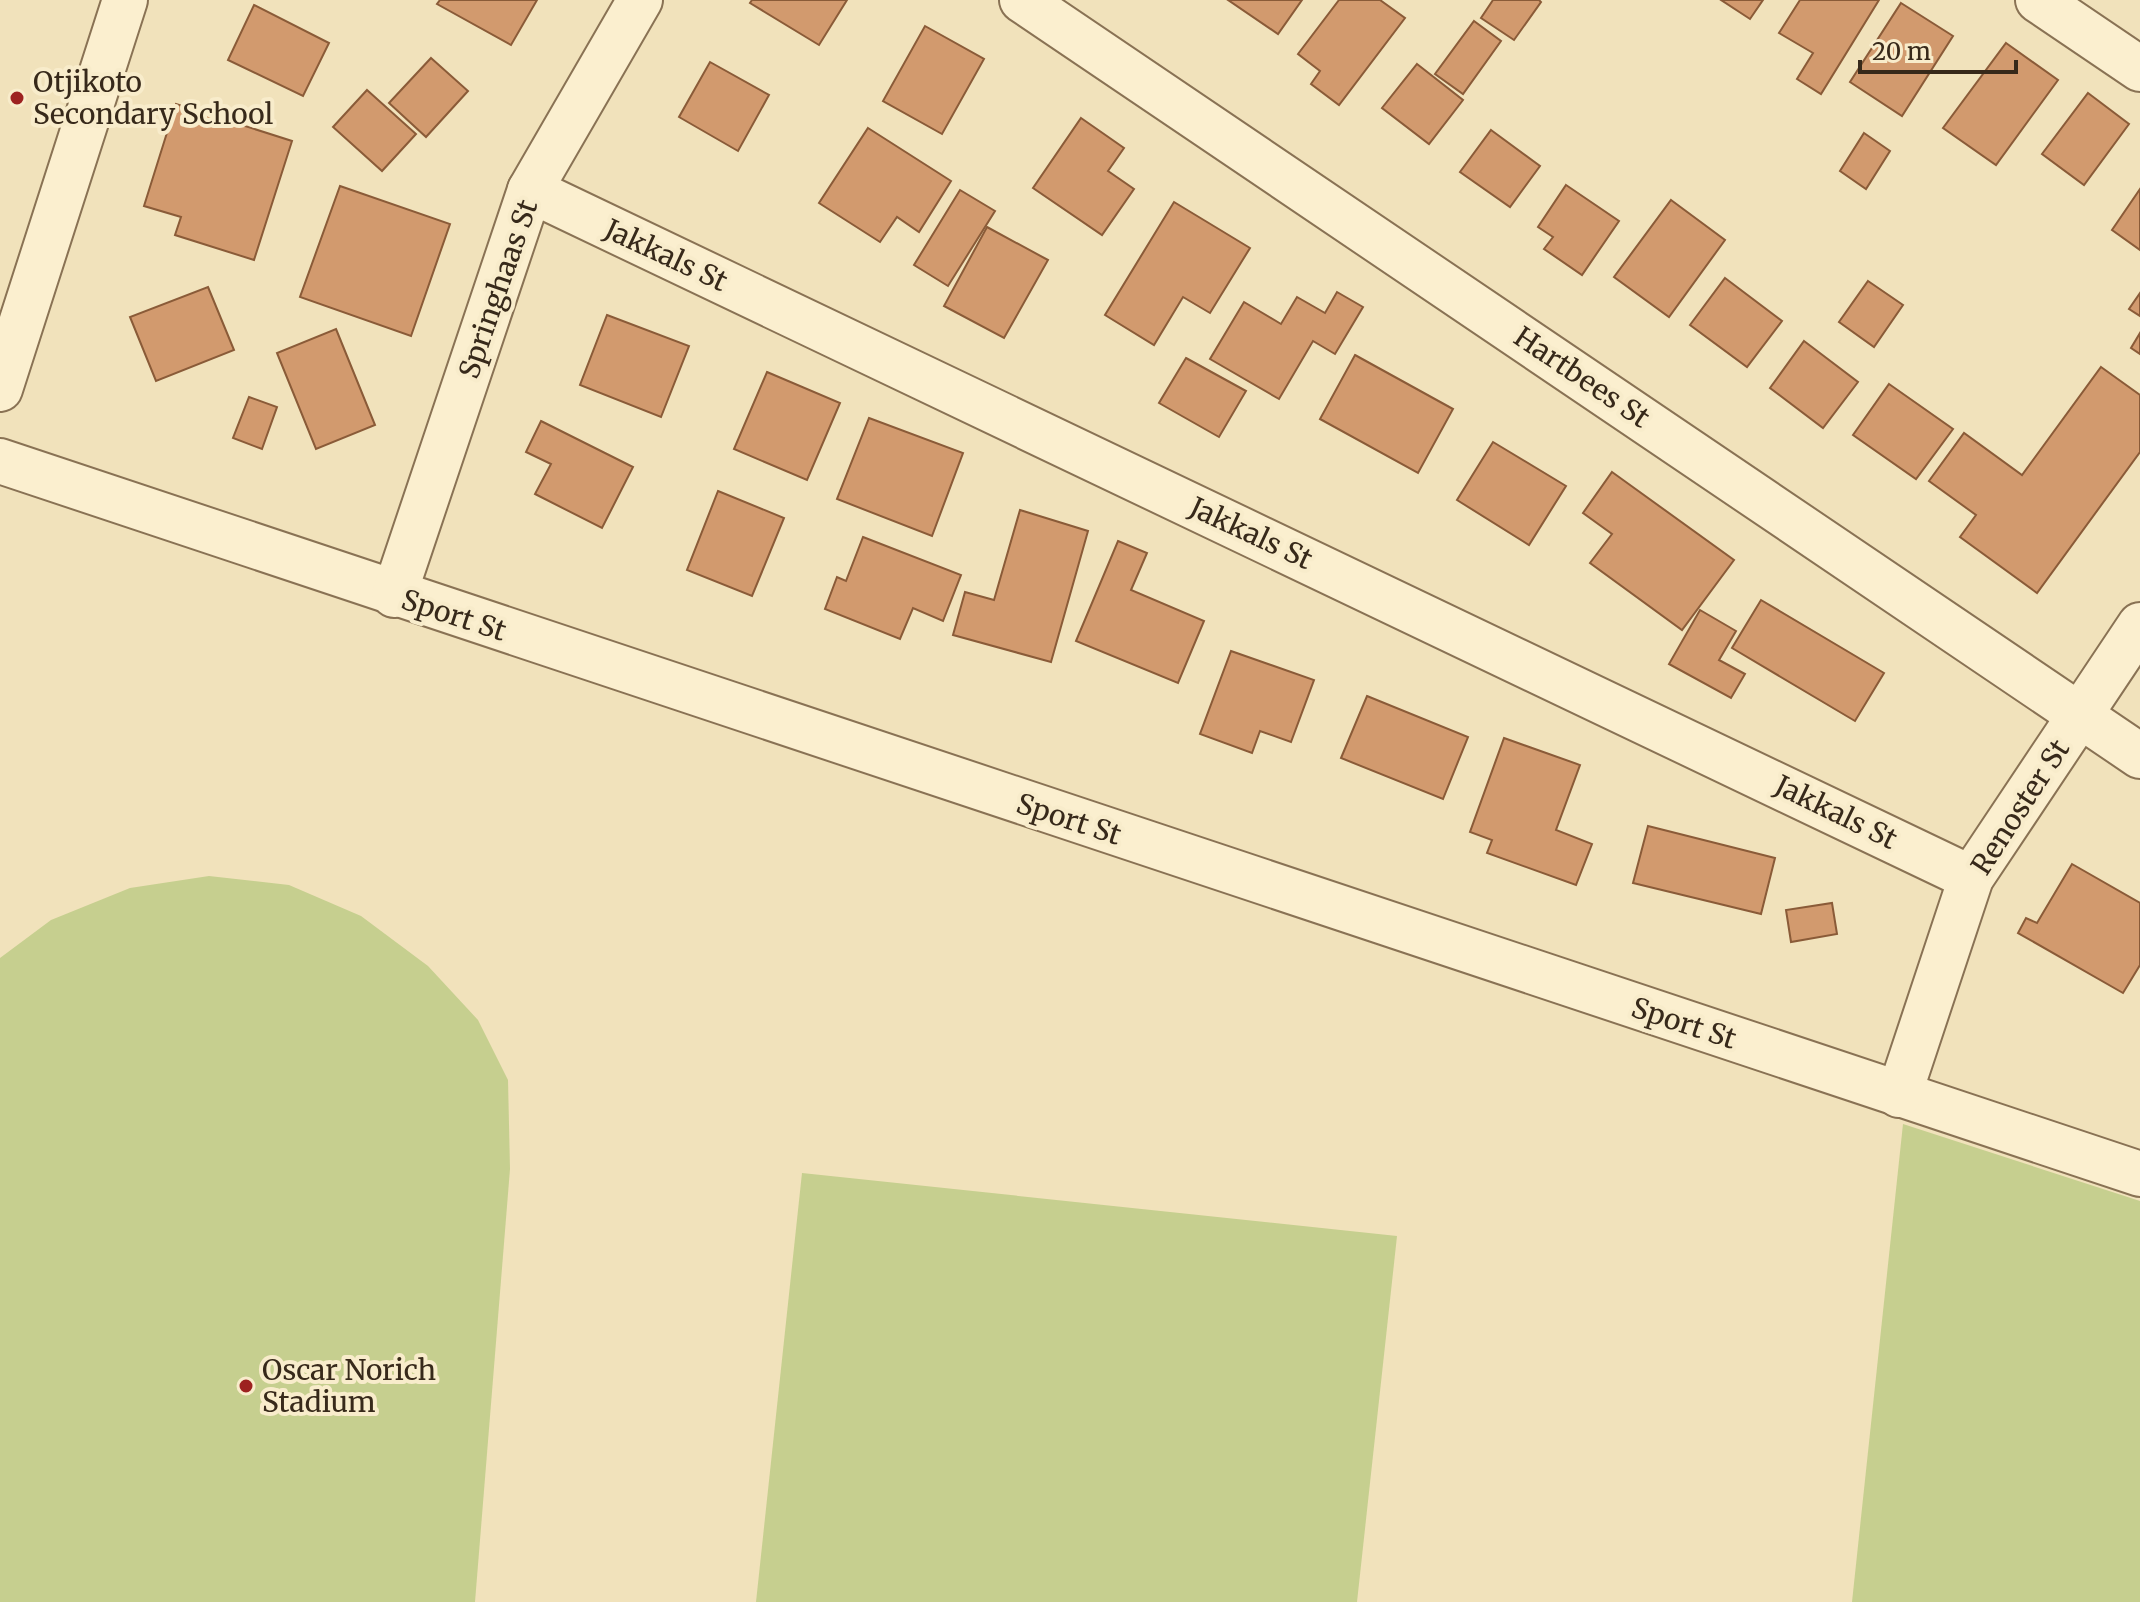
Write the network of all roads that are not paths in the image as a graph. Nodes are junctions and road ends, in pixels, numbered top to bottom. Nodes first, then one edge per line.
1 (125, 0) edge
2 (640, 0) edge
3 (1022, 0) edge
4 (2038, 0) edge
5 (2140, 69) edge
6 (530, 190) junction
7 (0, 389) edge
8 (0, 461) edge
9 (394, 595) junction
10 (2140, 625) edge
11 (2081, 714) junction
12 (2140, 756) edge
13 (1971, 878) junction
14 (1899, 1095) junction
15 (2140, 1174) edge

1 - 7 street
2 - 6 street, Springhaas St
3 - 11 street, Hartbees St
4 - 5 street
6 - 9 street, Springhaas St
6 - 13 street, Jakkals St
8 - 9 street, Sport St
9 - 14 street, Sport St
10 - 11 street, Renoster St
11 - 12 street, Hartbees St
11 - 13 street, Renoster St
13 - 14 street, Renoster St
14 - 15 street, Sport St

